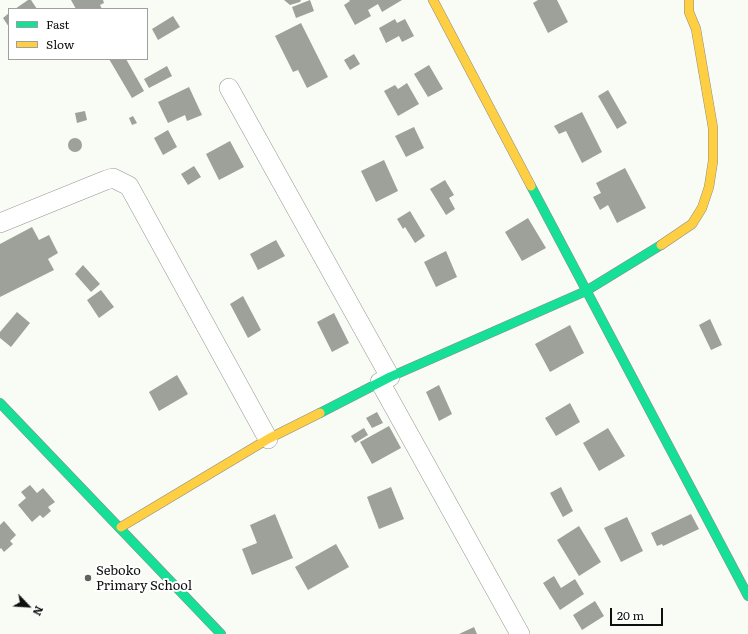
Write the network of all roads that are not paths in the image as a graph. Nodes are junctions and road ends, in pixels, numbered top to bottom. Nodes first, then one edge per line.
1 (433, 0) edge
2 (689, 0) edge
3 (229, 88) dead end
4 (0, 223) edge
5 (586, 291) junction
6 (385, 380) junction
7 (2, 410) edge
8 (268, 440) junction
9 (121, 527) junction
10 (748, 596) edge
11 (221, 634) edge
12 (520, 634) edge

1 - 5 street
2 - 5 street
3 - 6 street
4 - 8 street
5 - 6 street
5 - 10 street
6 - 8 street
6 - 12 street
7 - 9 street
8 - 9 street
9 - 11 street

